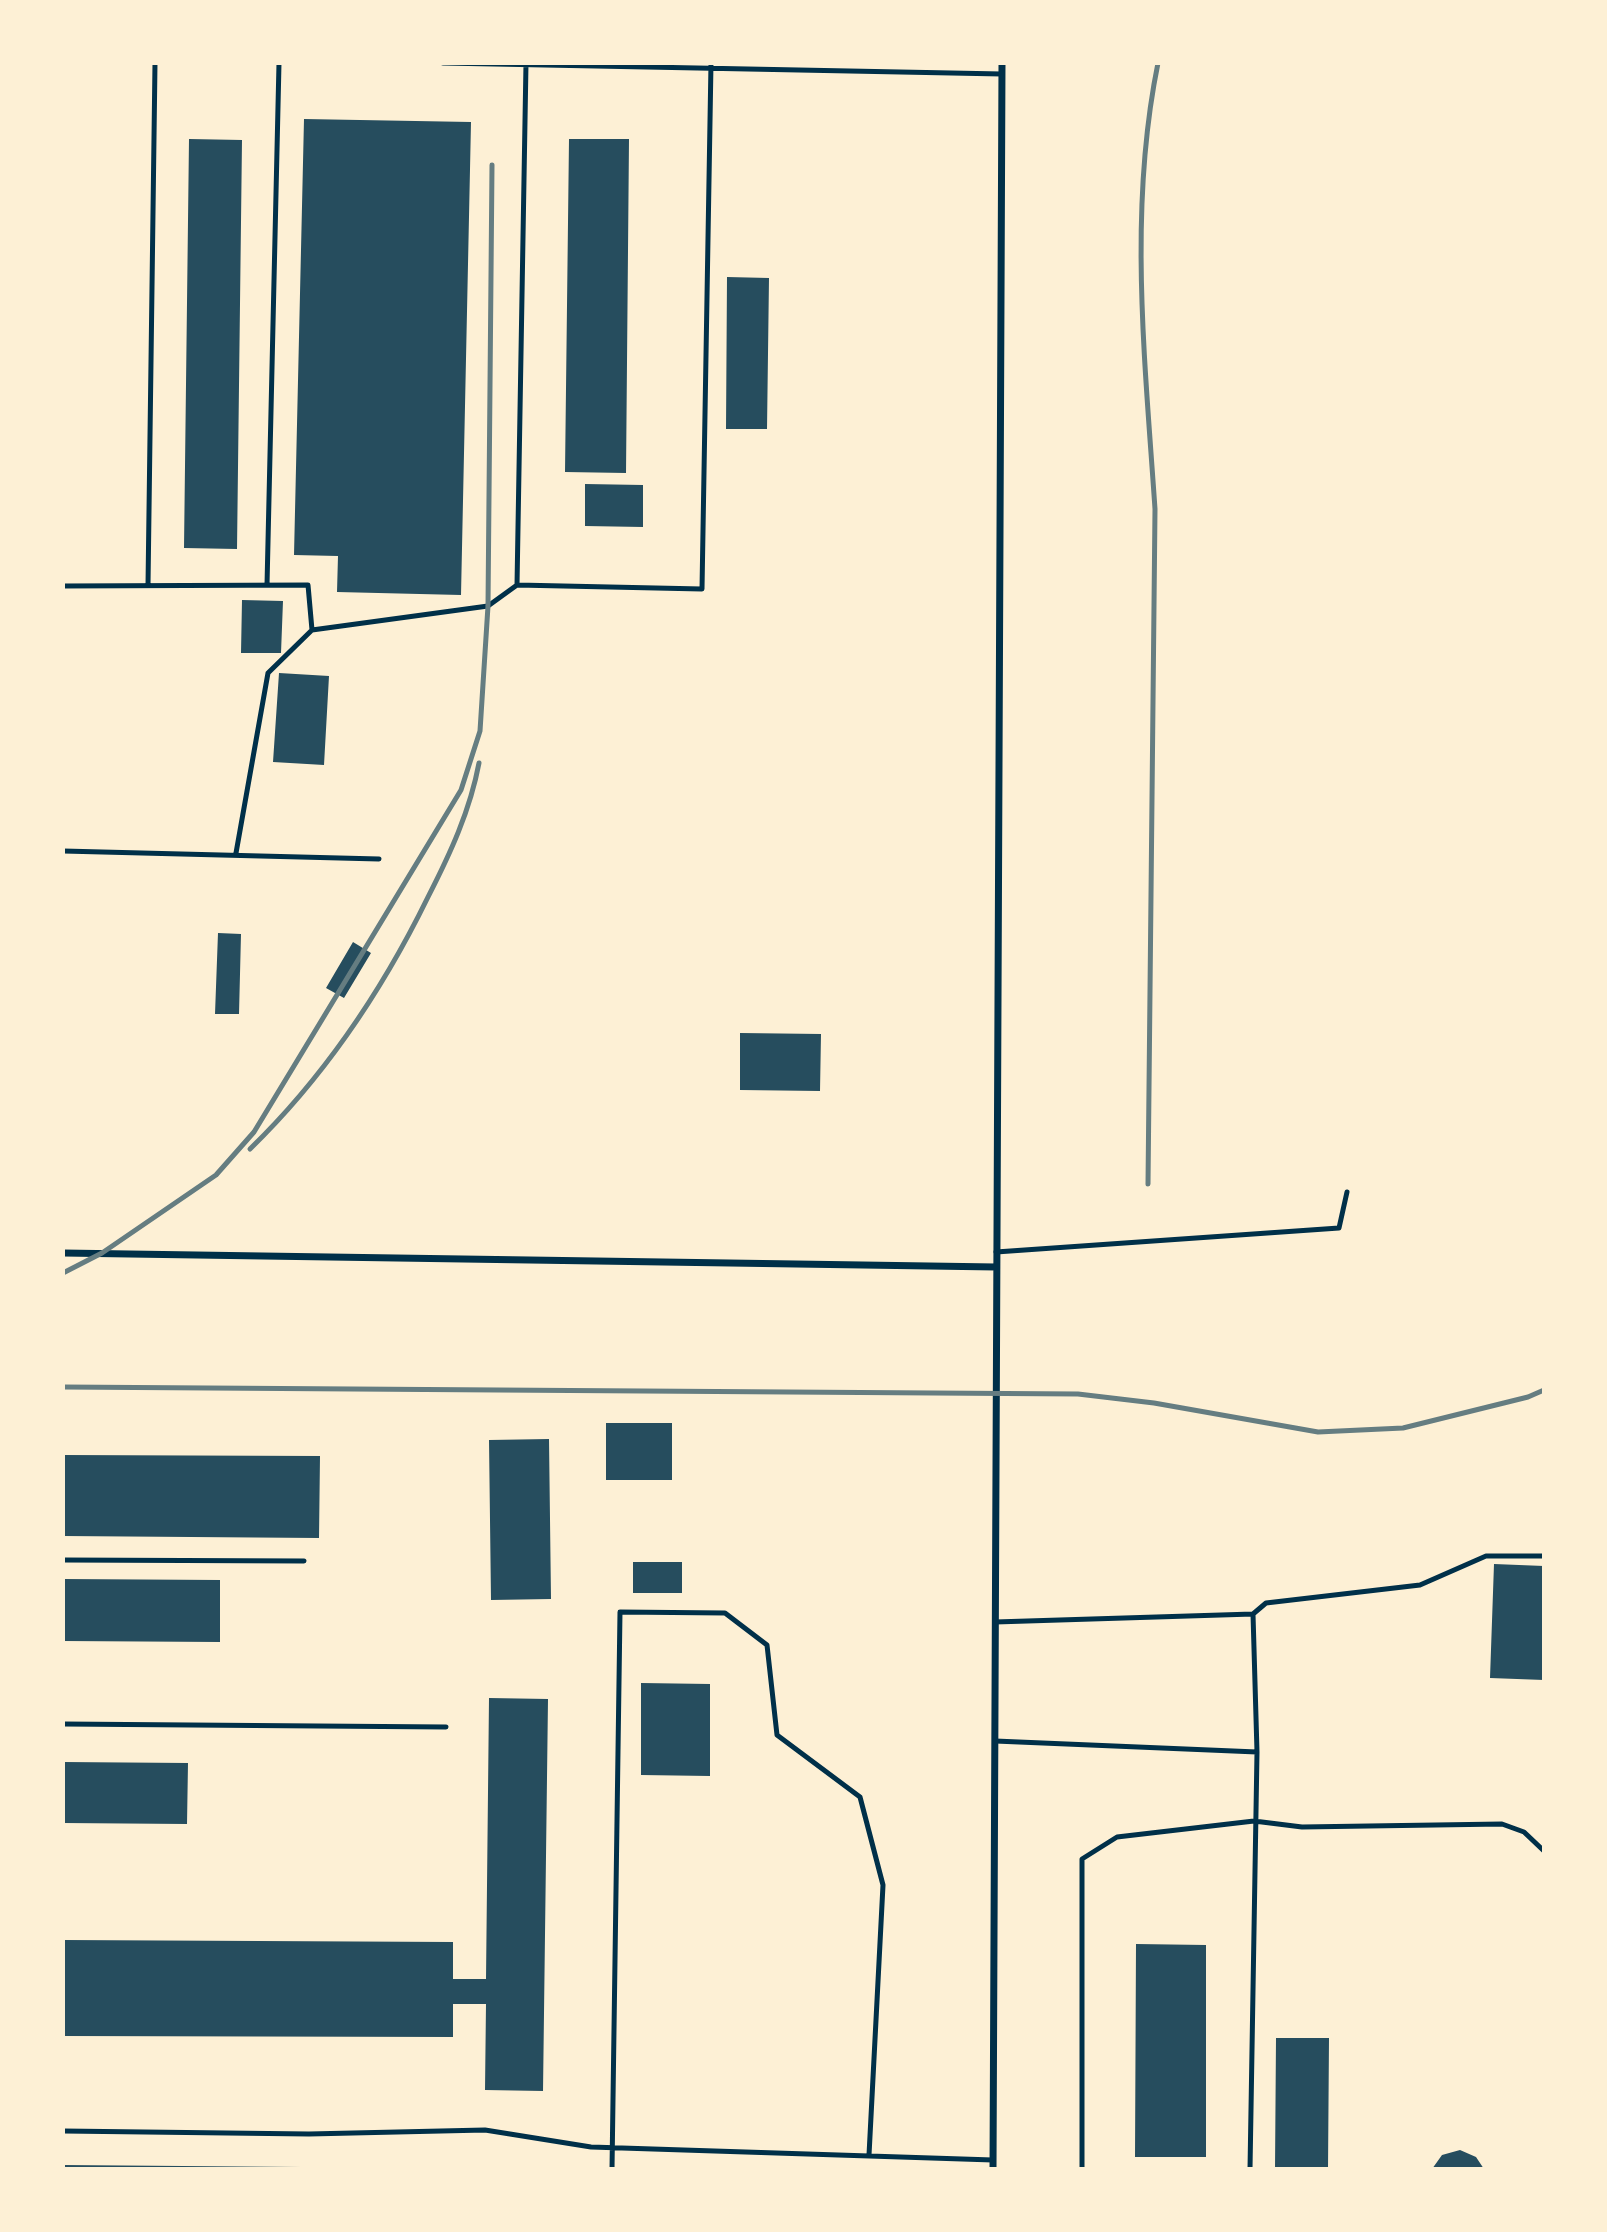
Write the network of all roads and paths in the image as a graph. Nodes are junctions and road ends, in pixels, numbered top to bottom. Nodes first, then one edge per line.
1 (155, 63) edge
2 (279, 63) edge
3 (443, 63) edge
4 (1002, 63) edge
5 (526, 64) edge
6 (711, 66) edge
7 (1002, 74) junction
8 (148, 585) junction
9 (267, 585) junction
10 (517, 585) junction
11 (63, 586) edge
12 (312, 630) junction
13 (63, 851) edge
14 (236, 853) junction
15 (379, 859) dead end
16 (1347, 1192) dead end
17 (996, 1252) junction
18 (63, 1253) edge
19 (996, 1267) junction
20 (1544, 1556) edge
21 (63, 1560) edge
22 (303, 1561) dead end
23 (1253, 1614) junction
24 (995, 1622) junction
25 (63, 1724) edge
26 (446, 1727) dead end
27 (995, 1741) junction
28 (1257, 1752) junction
29 (1254, 1822) junction
30 (1544, 1851) edge
31 (63, 2131) edge
32 (613, 2147) junction
33 (869, 2155) junction
34 (993, 2160) junction
35 (612, 2169) edge
36 (993, 2169) edge
37 (1082, 2169) edge
38 (1250, 2169) edge

1 - 8 lane
2 - 9 lane
3 - 5 lane
4 - 7 street
5 - 6 lane
5 - 10 lane
6 - 7 lane
6 - 10 lane
7 - 17 street
8 - 9 lane
8 - 11 lane
9 - 12 lane
10 - 12 lane
12 - 14 lane
13 - 14 lane
14 - 15 lane
16 - 17 lane
17 - 19 street
18 - 19 street
19 - 24 street
20 - 23 lane
21 - 22 lane
23 - 24 lane
23 - 28 lane
24 - 27 street
25 - 26 lane
27 - 28 lane
27 - 34 street
28 - 29 lane
29 - 30 lane
29 - 37 lane
29 - 38 lane
31 - 32 lane
32 - 33 lane
32 - 33 lane
32 - 35 lane
33 - 34 lane
34 - 36 street

